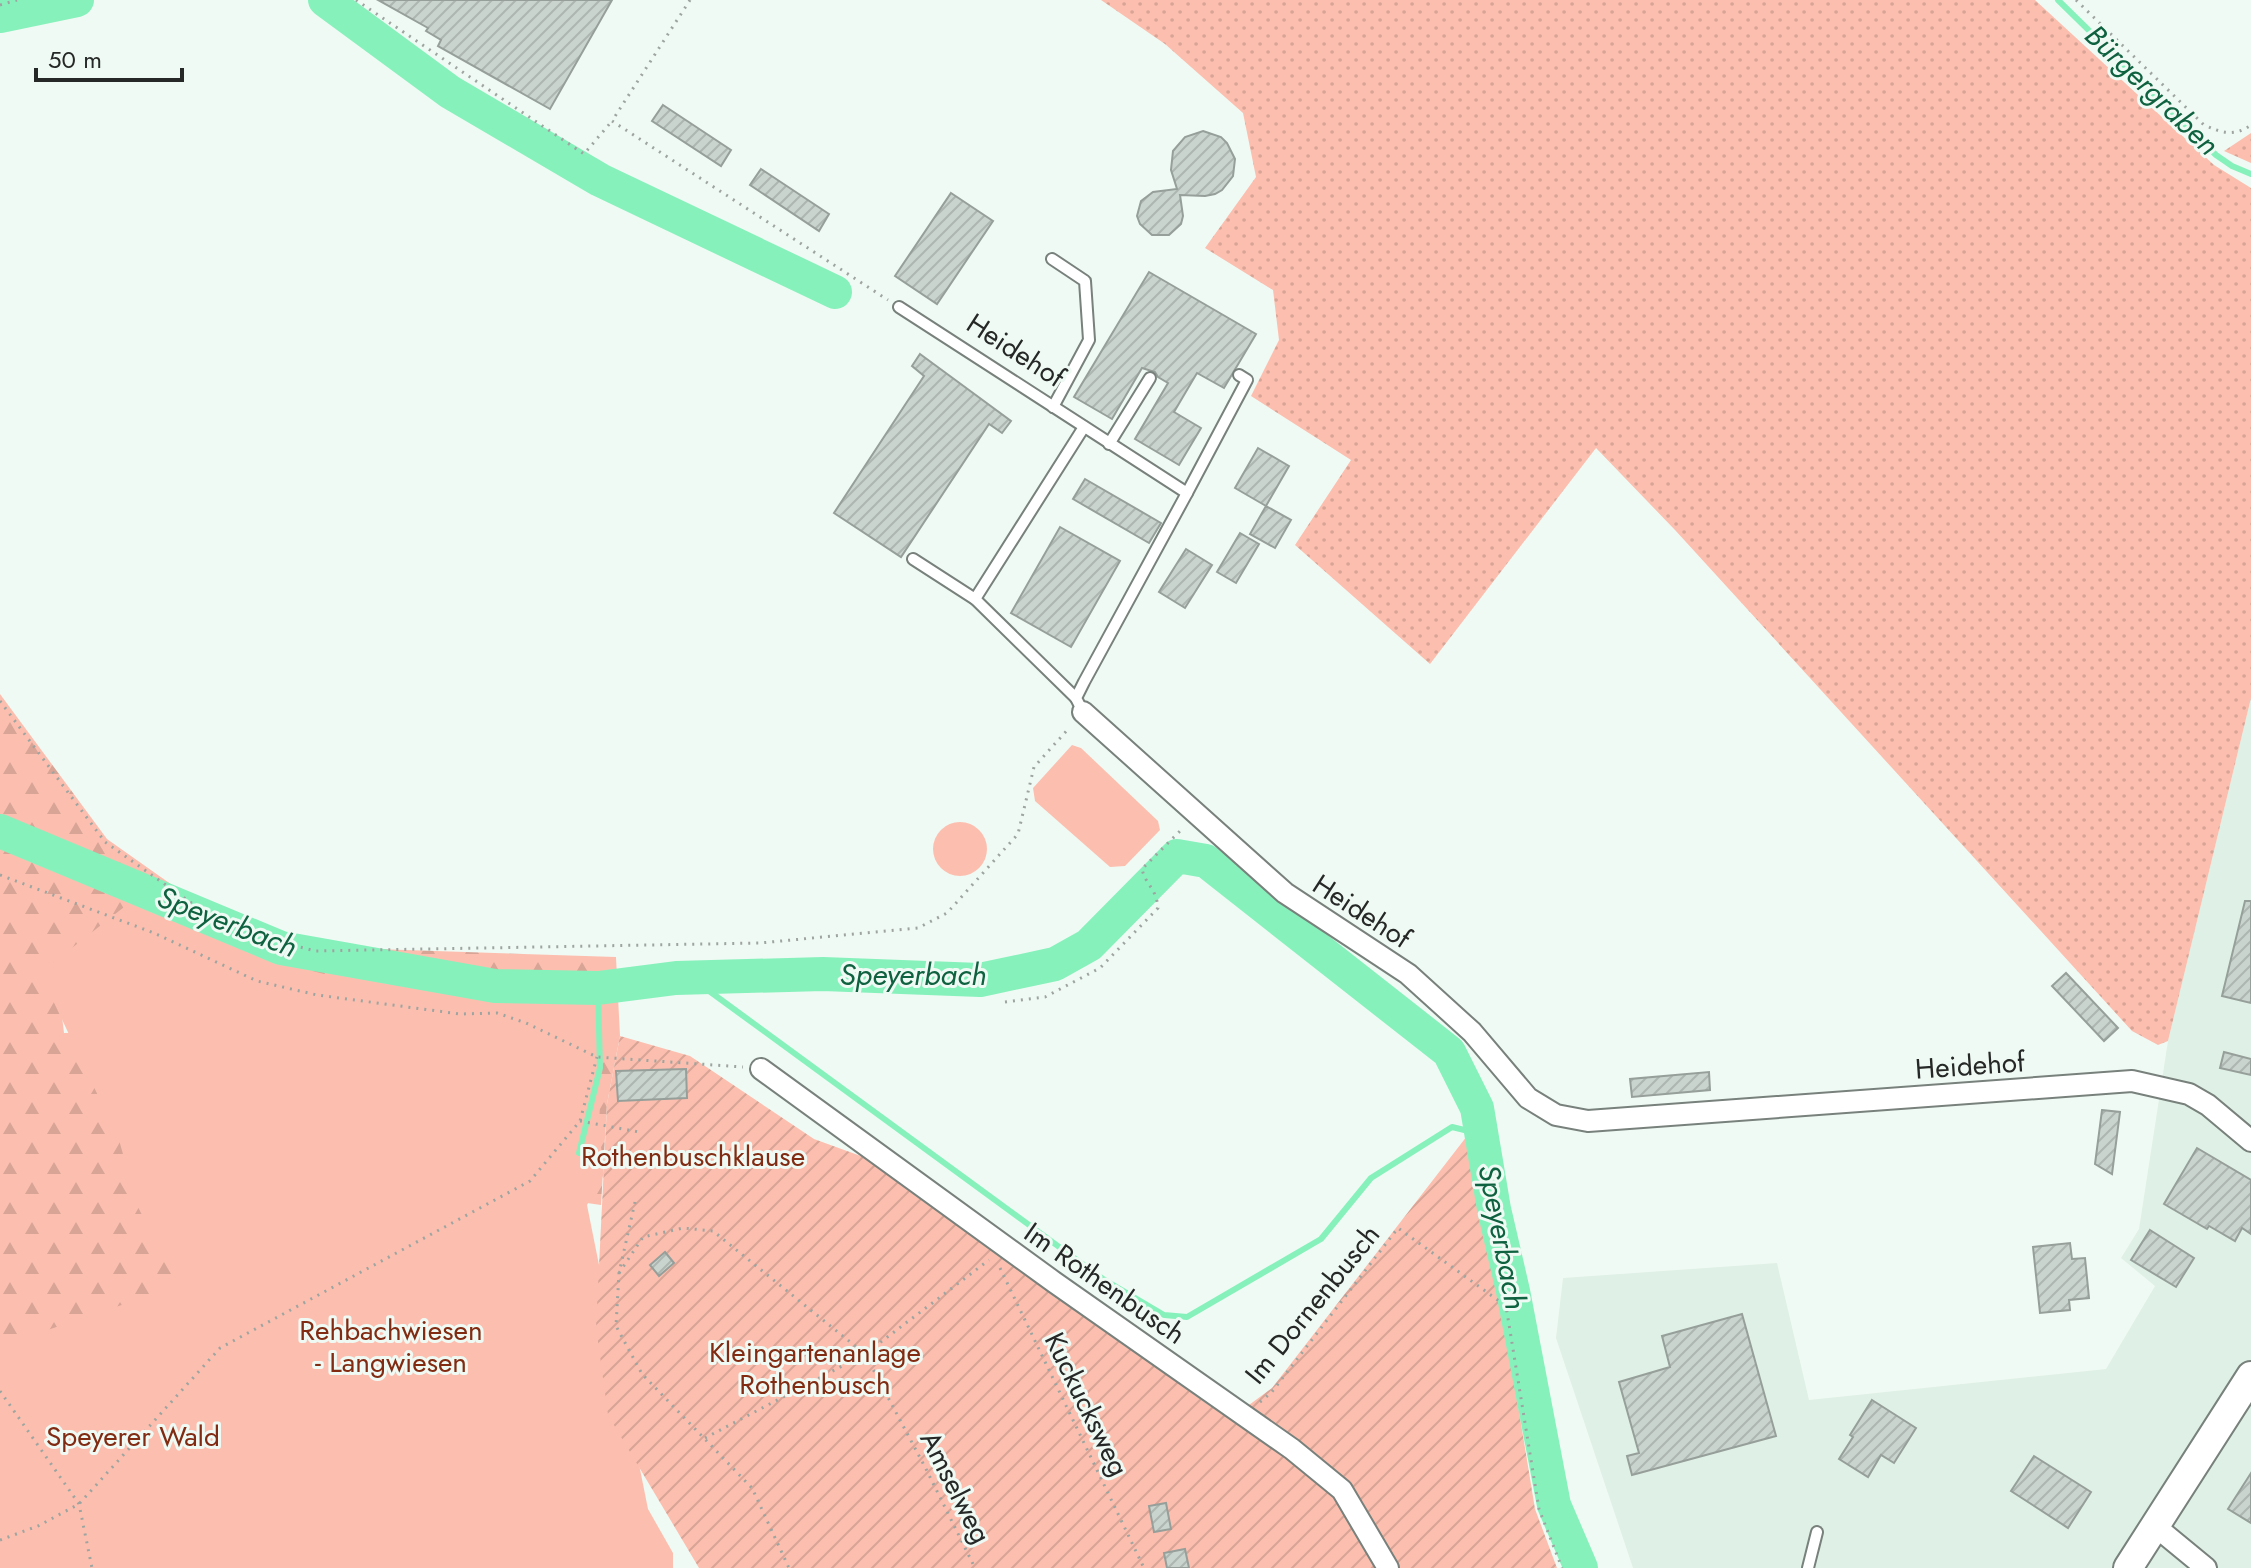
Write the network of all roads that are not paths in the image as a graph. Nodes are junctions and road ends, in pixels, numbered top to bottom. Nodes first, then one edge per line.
1 (1052, 259) dead end
2 (899, 307) road end
3 (1239, 375) dead end
4 (1150, 378) dead end
5 (1053, 407) junction
6 (1084, 427) junction
7 (1109, 444) junction
8 (1187, 493) junction
9 (913, 559) dead end
10 (975, 599) junction
11 (1080, 705) junction
12 (761, 1069) road end
13 (2251, 1141) edge
14 (2251, 1376) edge
15 (2155, 1526) junction
16 (1817, 1532) dead end
17 (1388, 1568) edge
18 (1808, 1568) edge
19 (2128, 1568) edge
20 (2206, 1568) edge

1 - 5 lane
2 - 5 lane, Heidehof
3 - 8 lane
4 - 7 lane
5 - 6 lane, Heidehof
6 - 7 lane, Heidehof
6 - 10 lane
7 - 8 lane, Heidehof
8 - 11 lane
9 - 10 lane
10 - 11 lane
11 - 13 street, Heidehof
12 - 17 street, Im Rothenbusch
14 - 15 street
15 - 19 street
15 - 20 street
16 - 18 lane

